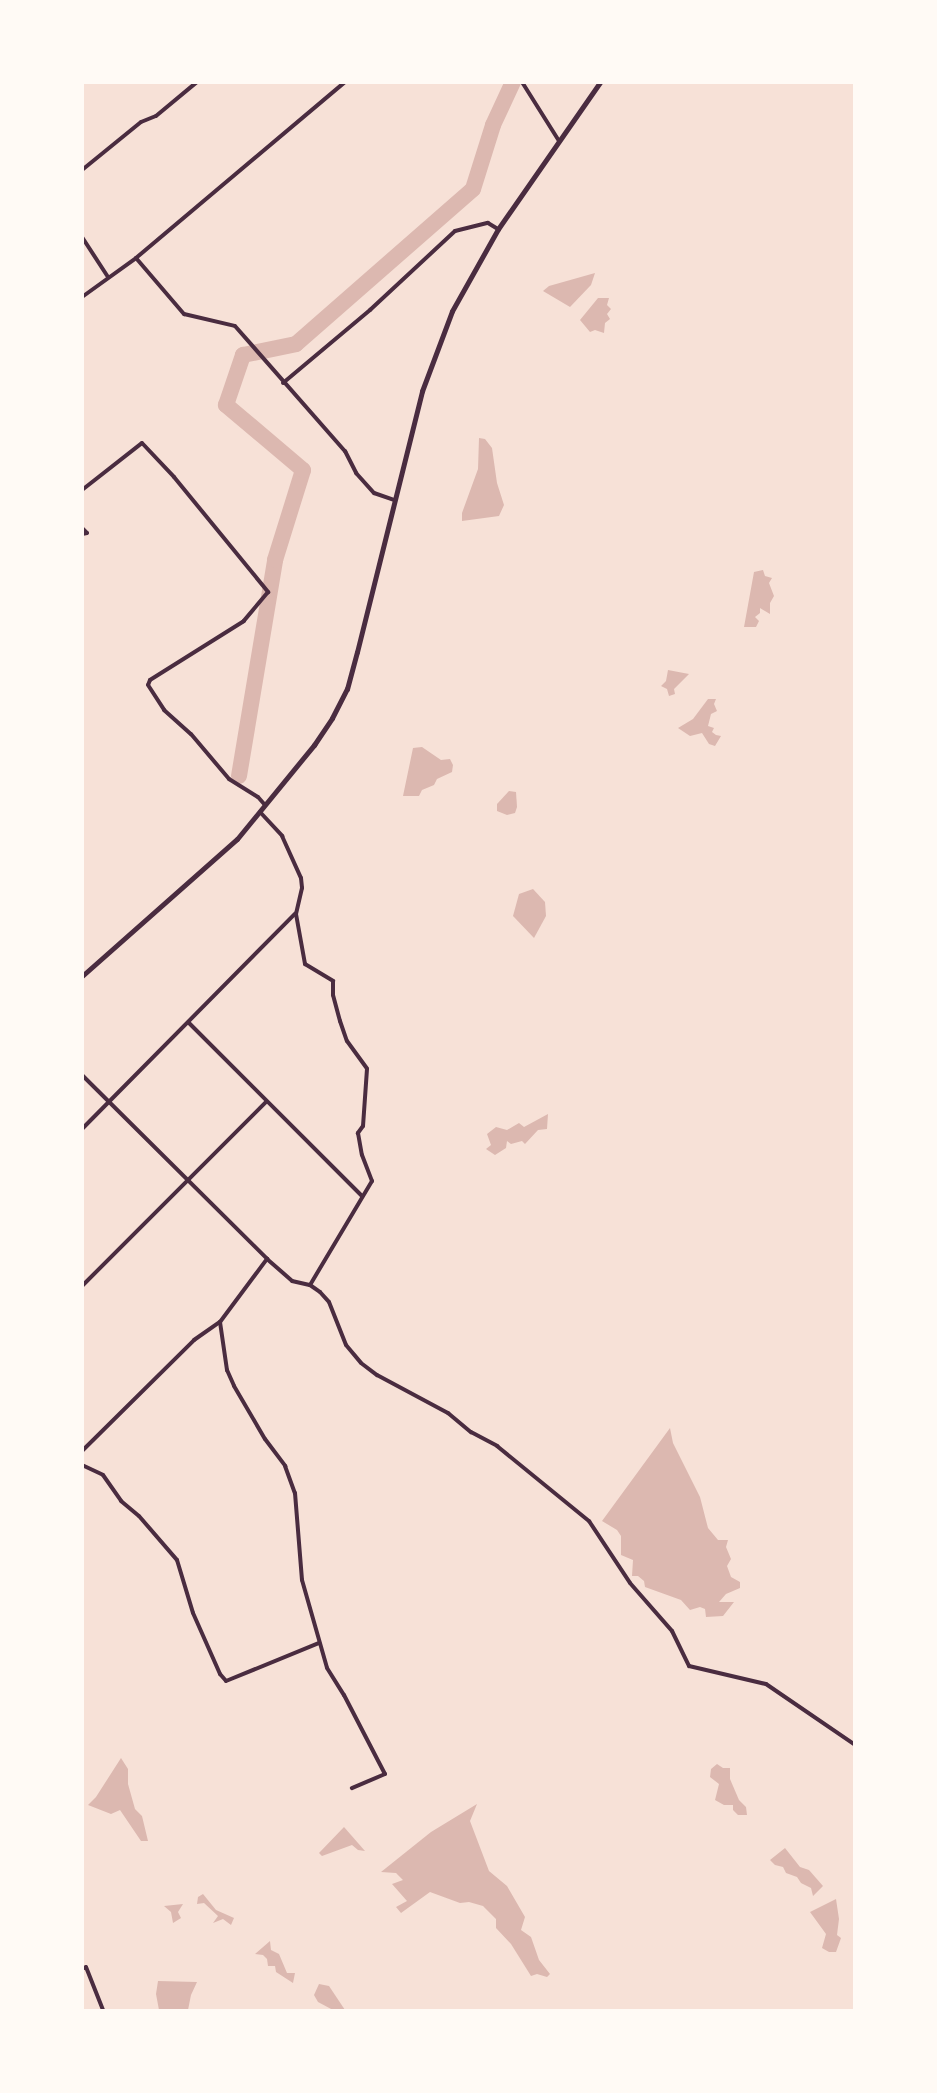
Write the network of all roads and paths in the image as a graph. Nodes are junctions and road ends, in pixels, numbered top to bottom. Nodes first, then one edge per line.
1 (197, 82) edge
2 (345, 82) edge
3 (522, 82) edge
4 (600, 82) edge
5 (559, 141) junction
6 (82, 170) edge
7 (498, 229) junction
8 (82, 237) edge
9 (136, 258) junction
10 (108, 277) junction
11 (82, 297) edge
12 (283, 382) junction
13 (82, 490) edge
14 (394, 500) junction
15 (82, 528) edge
16 (82, 534) edge
17 (265, 805) junction
18 (260, 812) junction
19 (296, 914) junction
20 (82, 976) edge
21 (189, 1023) junction
22 (82, 1075) edge
23 (109, 1102) junction
24 (266, 1102) junction
25 (82, 1129) edge
26 (188, 1180) junction
27 (362, 1196) junction
28 (267, 1259) junction
29 (310, 1285) junction
30 (82, 1286) edge
31 (219, 1322) junction
32 (82, 1451) edge
33 (82, 1465) edge
34 (319, 1643) junction
35 (855, 1743) edge
36 (352, 1788) dead end
37 (82, 1969) edge
38 (103, 2010) edge

1 - 6 street
2 - 9 street
3 - 5 street
4 - 5 main road
5 - 7 main road
7 - 12 street
7 - 14 main road
8 - 10 street
9 - 10 street
9 - 12 street
10 - 11 street
12 - 14 street
13 - 17 street
14 - 17 main road
15 - 16 street
17 - 18 main road
18 - 19 street
18 - 20 main road
19 - 21 street
19 - 27 street
21 - 23 street
21 - 24 street
22 - 23 street
23 - 25 street
23 - 26 street
24 - 26 street
24 - 27 street
26 - 28 street
26 - 30 street
27 - 29 street
28 - 29 street
28 - 31 street
29 - 35 street
31 - 32 street
31 - 34 street
33 - 34 street
34 - 36 street
37 - 38 street

